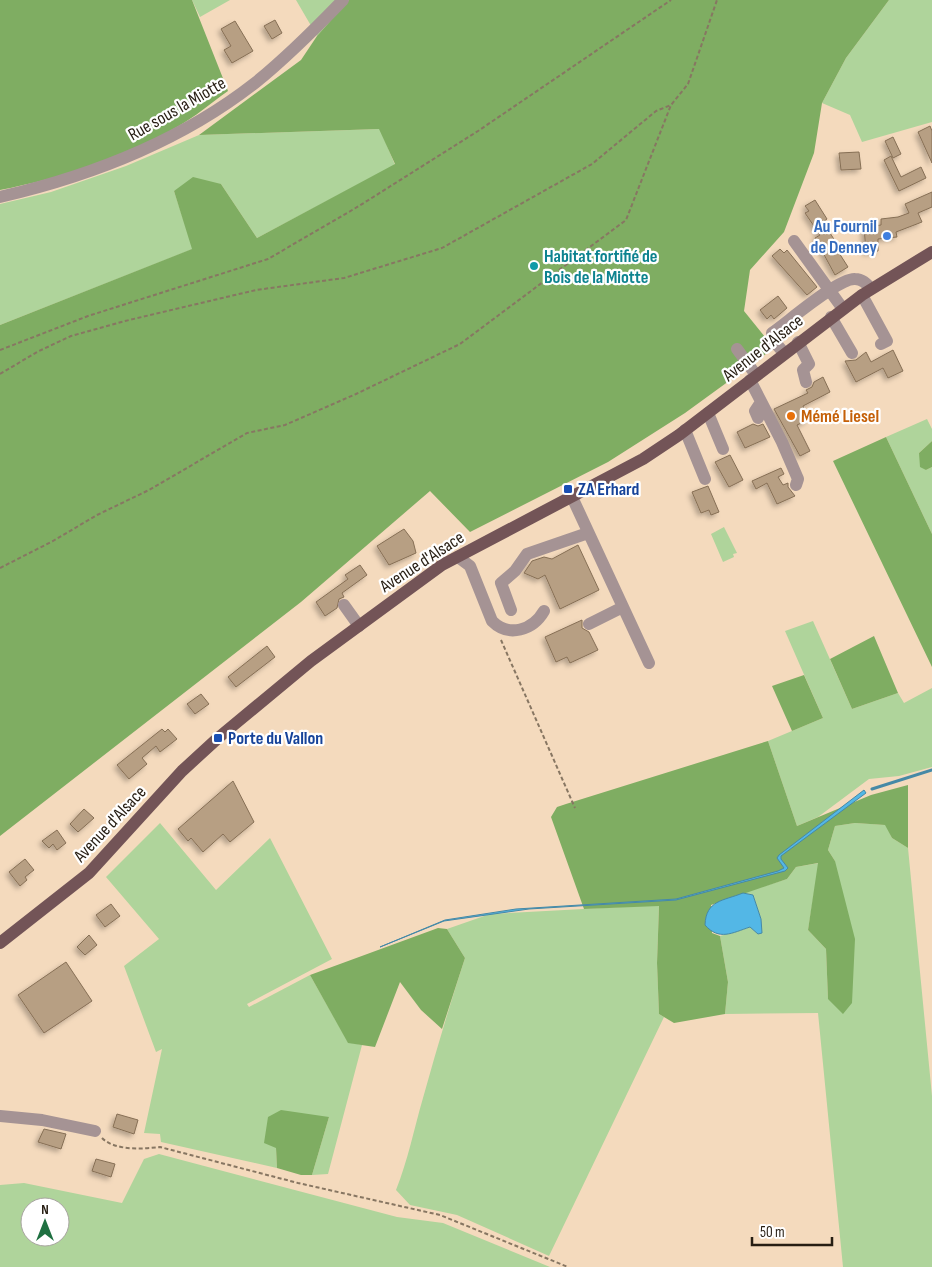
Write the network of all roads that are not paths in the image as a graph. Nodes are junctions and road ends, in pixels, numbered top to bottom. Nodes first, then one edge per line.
1 (343, 0) edge
2 (0, 196) edge
3 (794, 241) dead end
4 (932, 252) edge
5 (831, 289) junction
6 (866, 292) junction
7 (843, 309) junction
8 (831, 317) junction
9 (798, 342) junction
10 (882, 344) dead end
11 (736, 349) dead end
12 (784, 353) junction
13 (852, 353) dead end
14 (753, 378) junction
15 (806, 382) dead end
16 (761, 402) junction
17 (708, 413) junction
18 (758, 418) dead end
19 (685, 430) junction
20 (723, 449) dead end
21 (706, 479) dead end
22 (796, 484) dead end
23 (572, 497) junction
24 (588, 534) junction
25 (458, 557) junction
26 (344, 605) dead end
27 (623, 607) junction
28 (512, 610) dead end
29 (544, 611) dead end
30 (589, 624) dead end
31 (359, 626) junction
32 (648, 663) dead end
33 (0, 944) edge
34 (0, 1116) edge
35 (95, 1131) road end

1 - 2 street, Rue sous la Miotte
3 - 5 street
4 - 6 main road, Avenue d'Alsace
5 - 6 street
5 - 7 street
5 - 12 street
6 - 7 main road, Avenue d'Alsace
6 - 10 street
7 - 8 main road, Avenue d'Alsace
8 - 9 main road, Avenue d'Alsace
8 - 13 street
9 - 12 main road, Avenue d'Alsace
9 - 15 street
11 - 14 street
12 - 14 main road, Avenue d'Alsace
14 - 16 street
14 - 17 main road, Avenue d'Alsace
16 - 18 street
16 - 22 street
17 - 19 main road, Avenue d'Alsace
17 - 20 street
19 - 21 street
19 - 23 main road, Avenue d'Alsace
23 - 24 street
23 - 25 main road, Avenue d'Alsace
24 - 27 street
24 - 28 street
25 - 29 street
25 - 31 main road, Avenue d'Alsace
26 - 31 street
27 - 30 street
27 - 32 street
31 - 33 main road, Avenue d'Alsace
34 - 35 street

